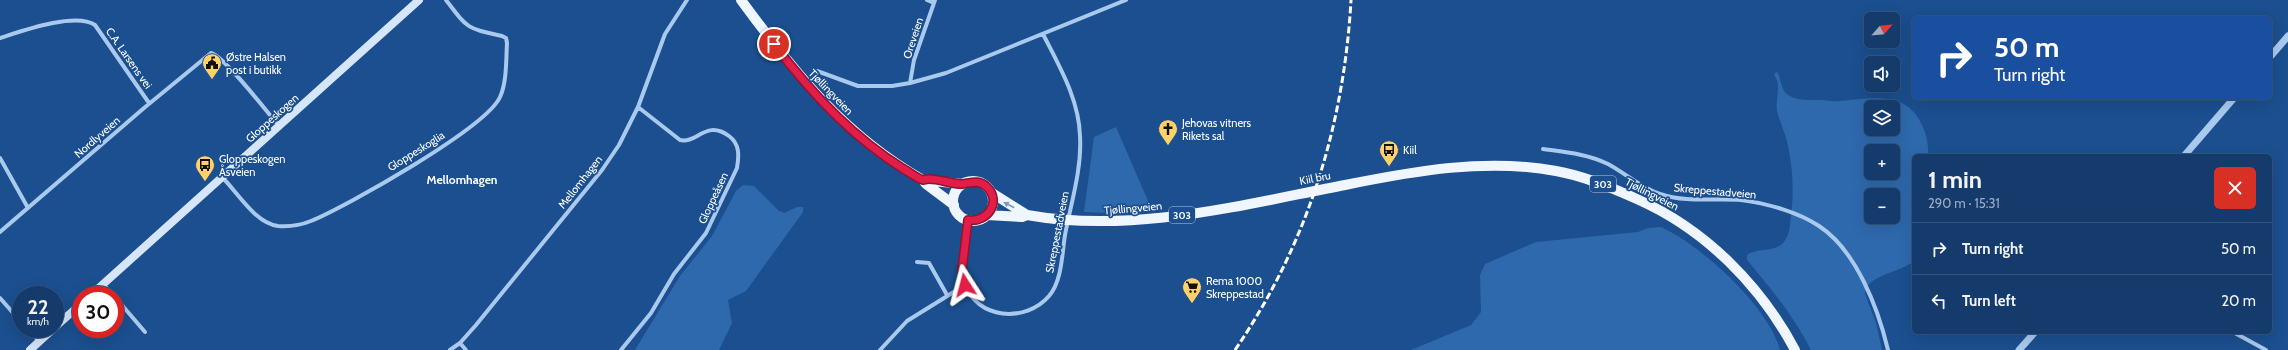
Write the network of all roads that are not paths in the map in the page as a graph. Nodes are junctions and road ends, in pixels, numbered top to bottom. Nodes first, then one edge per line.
1 (419, 0) edge
2 (446, 0) edge
3 (687, 0) edge
4 (741, 0) edge
5 (926, 0) edge
6 (1126, 0) edge
7 (935, 1) edge
8 (1043, 34) junction
9 (2288, 36) edge
10 (0, 38) edge
11 (2272, 55) edge
12 (817, 71) dead end
13 (910, 83) junction
14 (2232, 100) edge
15 (149, 103) junction
16 (638, 107) junction
17 (279, 126) junction
18 (1543, 149) dead end
19 (2186, 154) edge
20 (0, 158) edge
21 (222, 177) junction
22 (923, 180) junction
23 (963, 184) junction
24 (1347, 184) joint
25 (992, 193) junction
26 (1288, 196) joint
27 (954, 205) junction
28 (28, 208) junction
29 (987, 215) junction
30 (1027, 215) junction
31 (968, 220) junction
32 (0, 232) edge
33 (917, 262) dead end
34 (103, 284) edge
35 (965, 285) junction
36 (947, 295) junction
37 (0, 298) edge
38 (124, 308) edge
39 (12, 312) edge
40 (72, 312) edge
41 (64, 319) edge
42 (145, 332) dead end
43 (2033, 334) edge
44 (2237, 334) edge
45 (36, 338) edge
46 (42, 338) edge
47 (39, 341) junction
48 (460, 343) junction
49 (30, 350) edge
50 (450, 350) edge
51 (466, 350) edge
52 (621, 350) edge
53 (880, 350) edge
54 (1795, 350) edge
55 (1888, 350) edge
56 (2019, 350) edge
57 (2266, 350) edge

1 - 17 main road, Gloppeskogen
2 - 21 street, Gloppeskoglia
3 - 16 street, Mellomhagen
4 - 22 main road, Tjøllingveien / 303
5 - 7 street
6 - 8 street
7 - 13 street, Oreveien
8 - 13 street
8 - 35 street, Skreppestadveien
9 - 11 street
10 - 15 street, C.A. Larsens vei
12 - 13 street
14 - 19 street
15 - 17 street, Nordlyveien
15 - 28 street, Nordlyveien
16 - 48 street, Mellomhagen
16 - 52 street, Gloppeåsen
17 - 21 main road, Gloppeskogen
18 - 55 street, Skreppestadveien
20 - 28 street
21 - 34 main road, Gloppeskogen
22 - 23 main road, Tjøllingveien / 303
22 - 27 main road, Tjøllingveien / 303
23 - 25 main road, 303
23 - 27 main road
24 - 26 main road, Kiil bru / 303
24 - 54 main road, Tjøllingveien / 303
25 - 29 main road
30 -> 25 main road, 303
26 - 30 main road, Tjøllingveien / 303
27 - 31 main road, 303
28 - 32 street, Nordlyveien
29 - 30 main road, 303
29 - 31 main road, 303
31 - 35 street, Skreppestadveien
33 - 36 street
35 - 36 street
36 - 53 street
37 - 39 street
38 - 42 street
40 - 41 main road
43 - 56 street
44 - 57 street
45 - 47 street
46 - 47 main road
47 - 49 main road
48 - 50 street, Mellomhagen
48 - 51 street

